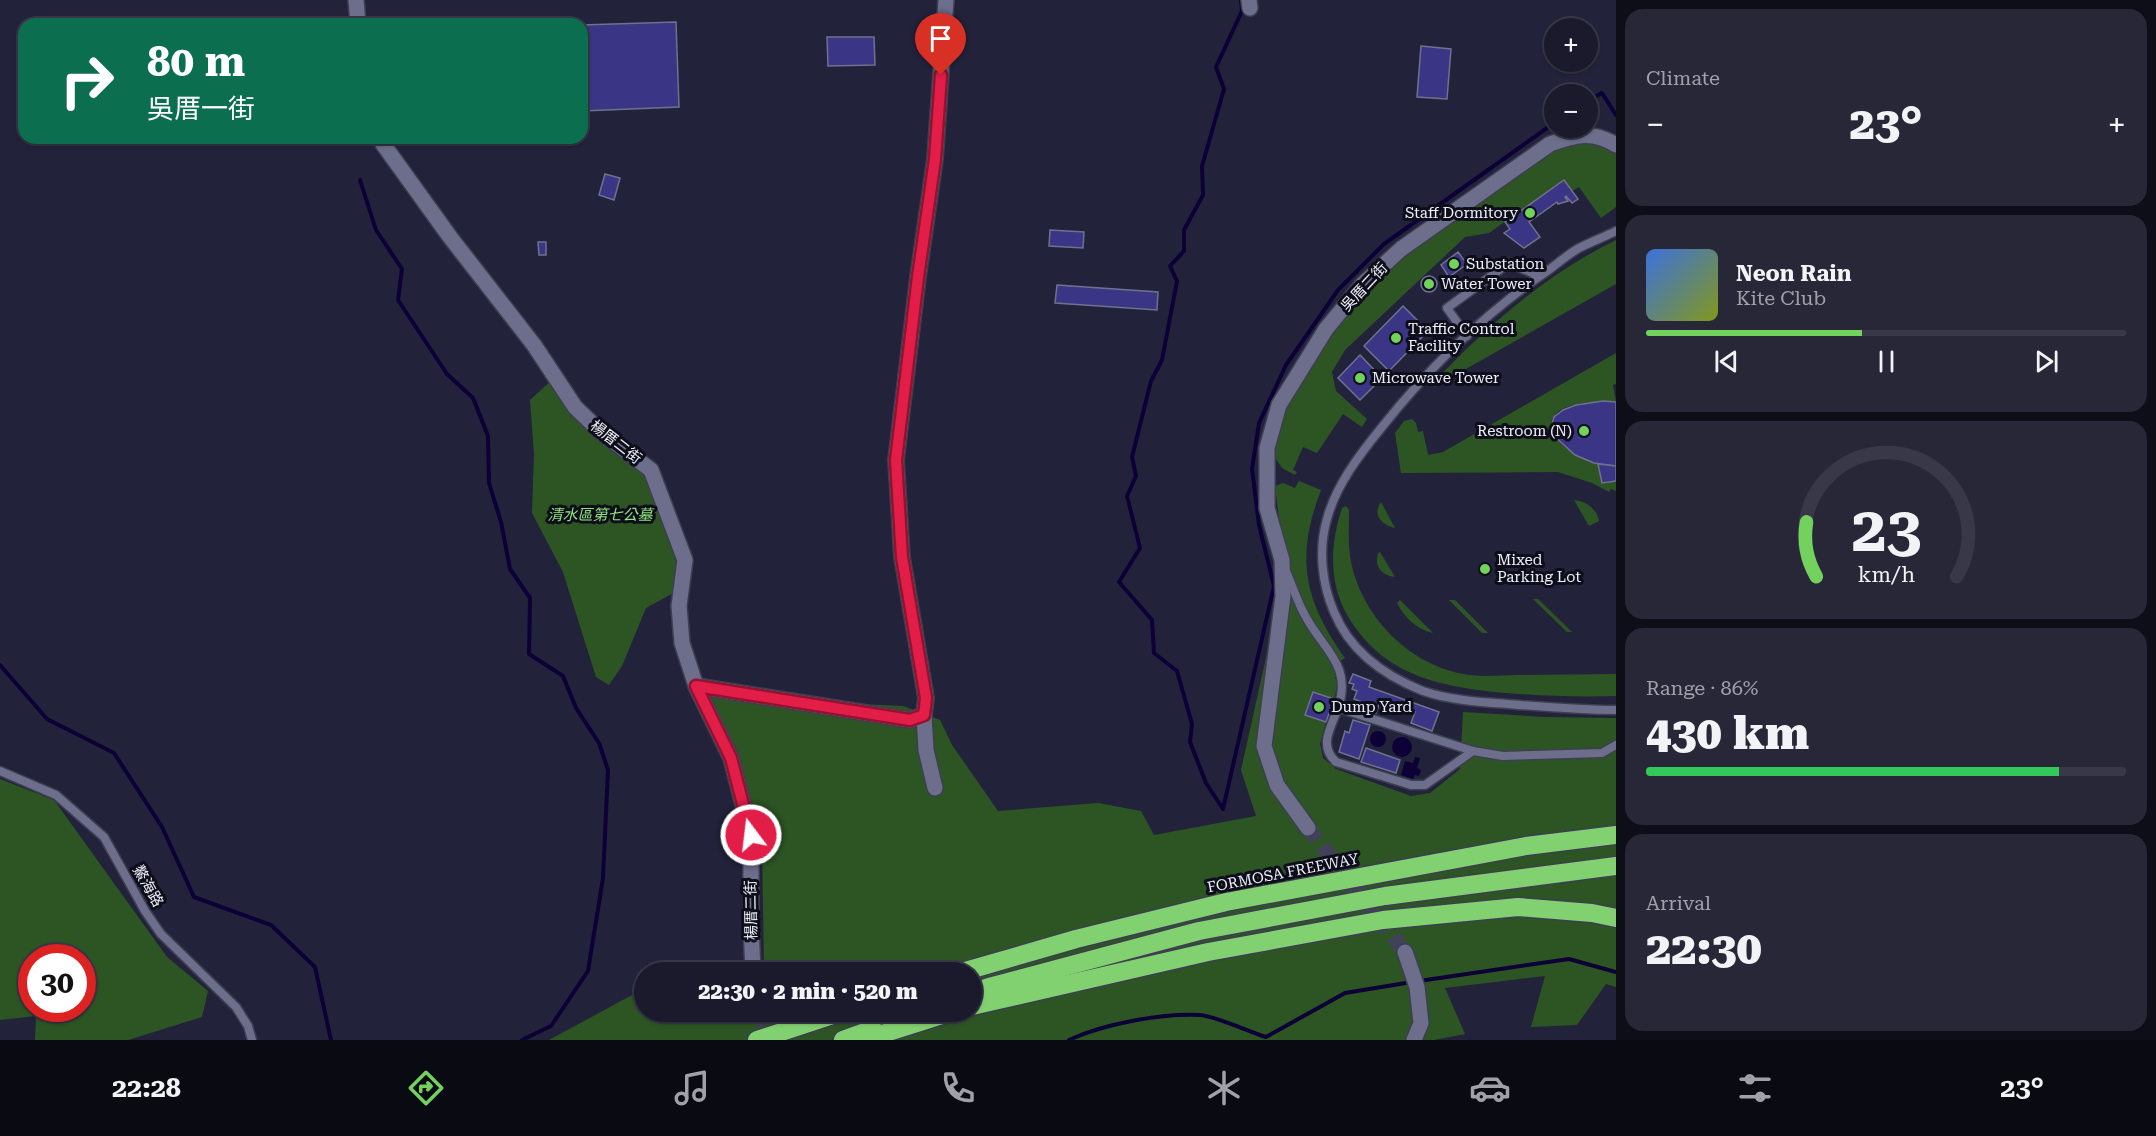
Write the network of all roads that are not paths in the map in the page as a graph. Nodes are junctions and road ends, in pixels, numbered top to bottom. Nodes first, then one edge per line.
1 (356, 0) edge
2 (946, 0) edge
3 (358, 18) edge
4 (383, 144) edge
5 (1616, 145) edge
6 (1616, 231) edge
7 (1539, 276) junction
8 (1467, 336) junction
9 (1282, 560) junction
10 (696, 686) junction
11 (1338, 708) junction
12 (1616, 710) edge
13 (924, 715) junction
14 (1616, 745) edge
15 (1473, 751) junction
16 (0, 771) edge
17 (935, 788) dead end
18 (1308, 828) tunnel mouth
19 (1616, 835) edge
20 (1616, 866) edge
21 (1616, 918) edge
22 (1405, 952) tunnel mouth
23 (753, 962) edge
24 (982, 966) edge
25 (982, 989) edge
26 (982, 1004) edge
27 (812, 1022) edge
28 (892, 1022) edge
29 (920, 1022) edge
30 (252, 1040) edge
31 (757, 1040) edge
32 (843, 1040) edge
33 (864, 1040) edge
34 (1414, 1040) edge

1 - 3 street
2 - 13 street
4 - 10 street, 楊厝二街
5 - 9 street, 吳厝二街
6 - 7 lane
7 - 8 lane
7 - 8 lane
8 - 12 lane
9 - 11 lane
9 - 18 street, 吳厝二街
10 - 13 street
10 - 23 street, 楊厝二街
11 - 15 lane
11 - 15 lane
13 - 17 street
14 - 15 lane
16 - 30 lane, 鰲海路
19 - 24 highway, FORMOSA FREEWAY
20 - 25 highway
21 - 26 highway
22 - 34 street
27 - 31 highway
28 - 32 highway
29 - 33 highway

